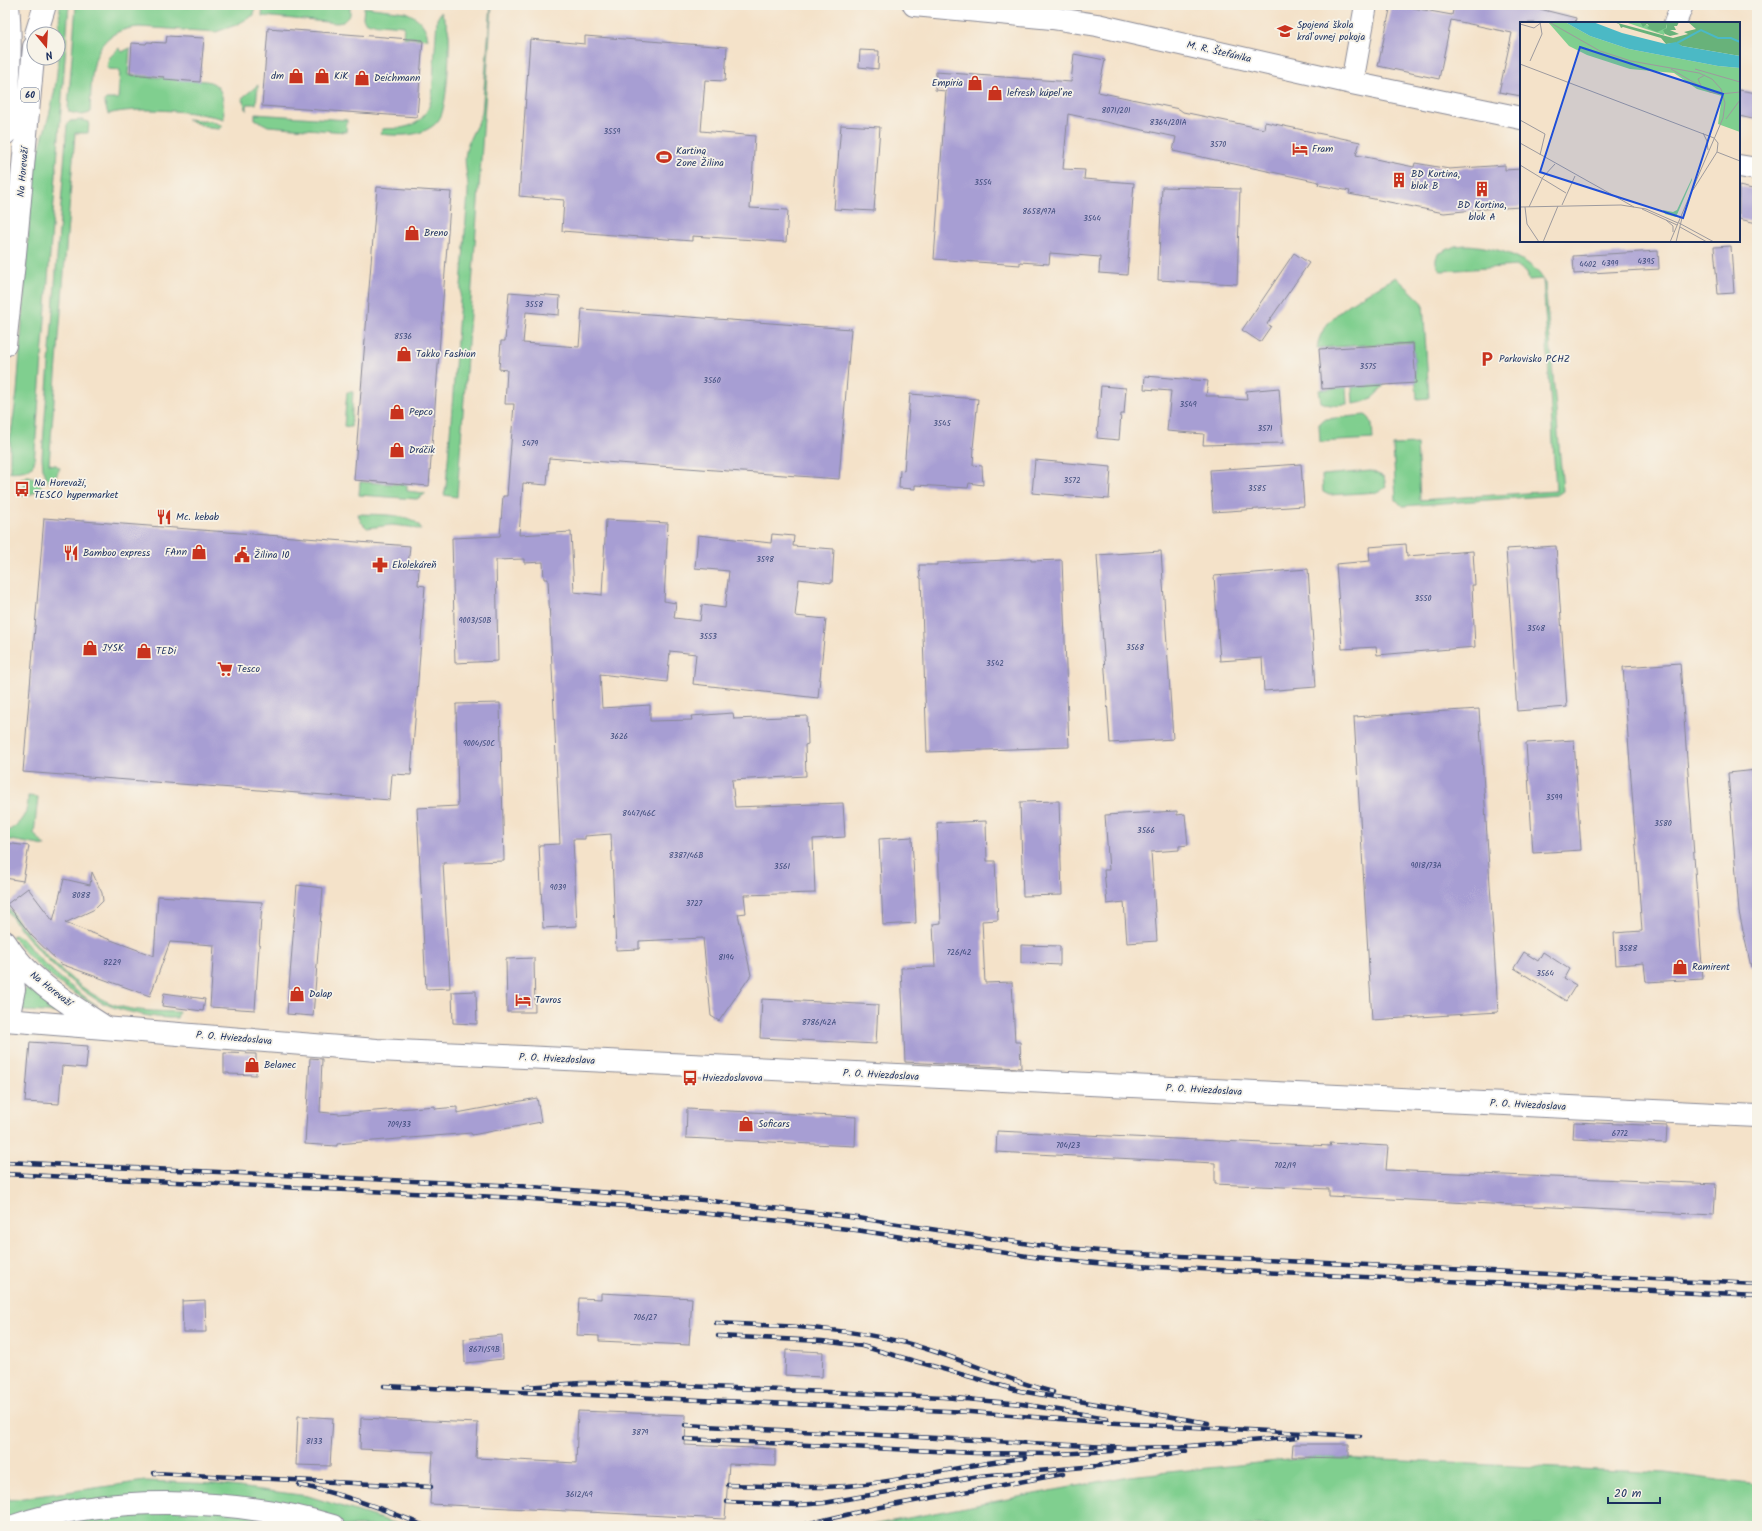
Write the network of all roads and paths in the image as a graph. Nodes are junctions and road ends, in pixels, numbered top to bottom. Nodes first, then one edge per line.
1 (8, 5) edge
2 (34, 5) edge
3 (45, 5) edge
4 (914, 5) edge
5 (1366, 5) edge
6 (1682, 5) edge
7 (1675, 22) edge
8 (35, 26) edge
9 (38, 26) edge
10 (8, 47) edge
11 (32, 66) edge
12 (1352, 83) junction
13 (1520, 118) edge
14 (5, 134) edge
15 (1740, 166) edge
16 (1757, 169) edge
17 (5, 345) edge
18 (8, 947) edge
19 (7, 1020) edge
20 (106, 1028) junction
21 (1757, 1116) edge
22 (14, 1526) edge
23 (334, 1526) edge

1 - 10 street, 60
2 - 8 street
3 - 9 street
4 - 12 street, M. R. Štefánika
5 - 12 street
6 - 7 street
10 - 14 street, 60
11 - 17 street, Na Horevaží / 60
12 - 13 street, M. R. Štefánika
15 - 16 street
18 - 19 street
18 - 20 street, Na Horevaží
19 - 20 street, P. O. Hviezdoslava
20 - 21 street, P. O. Hviezdoslava
22 - 23 street

